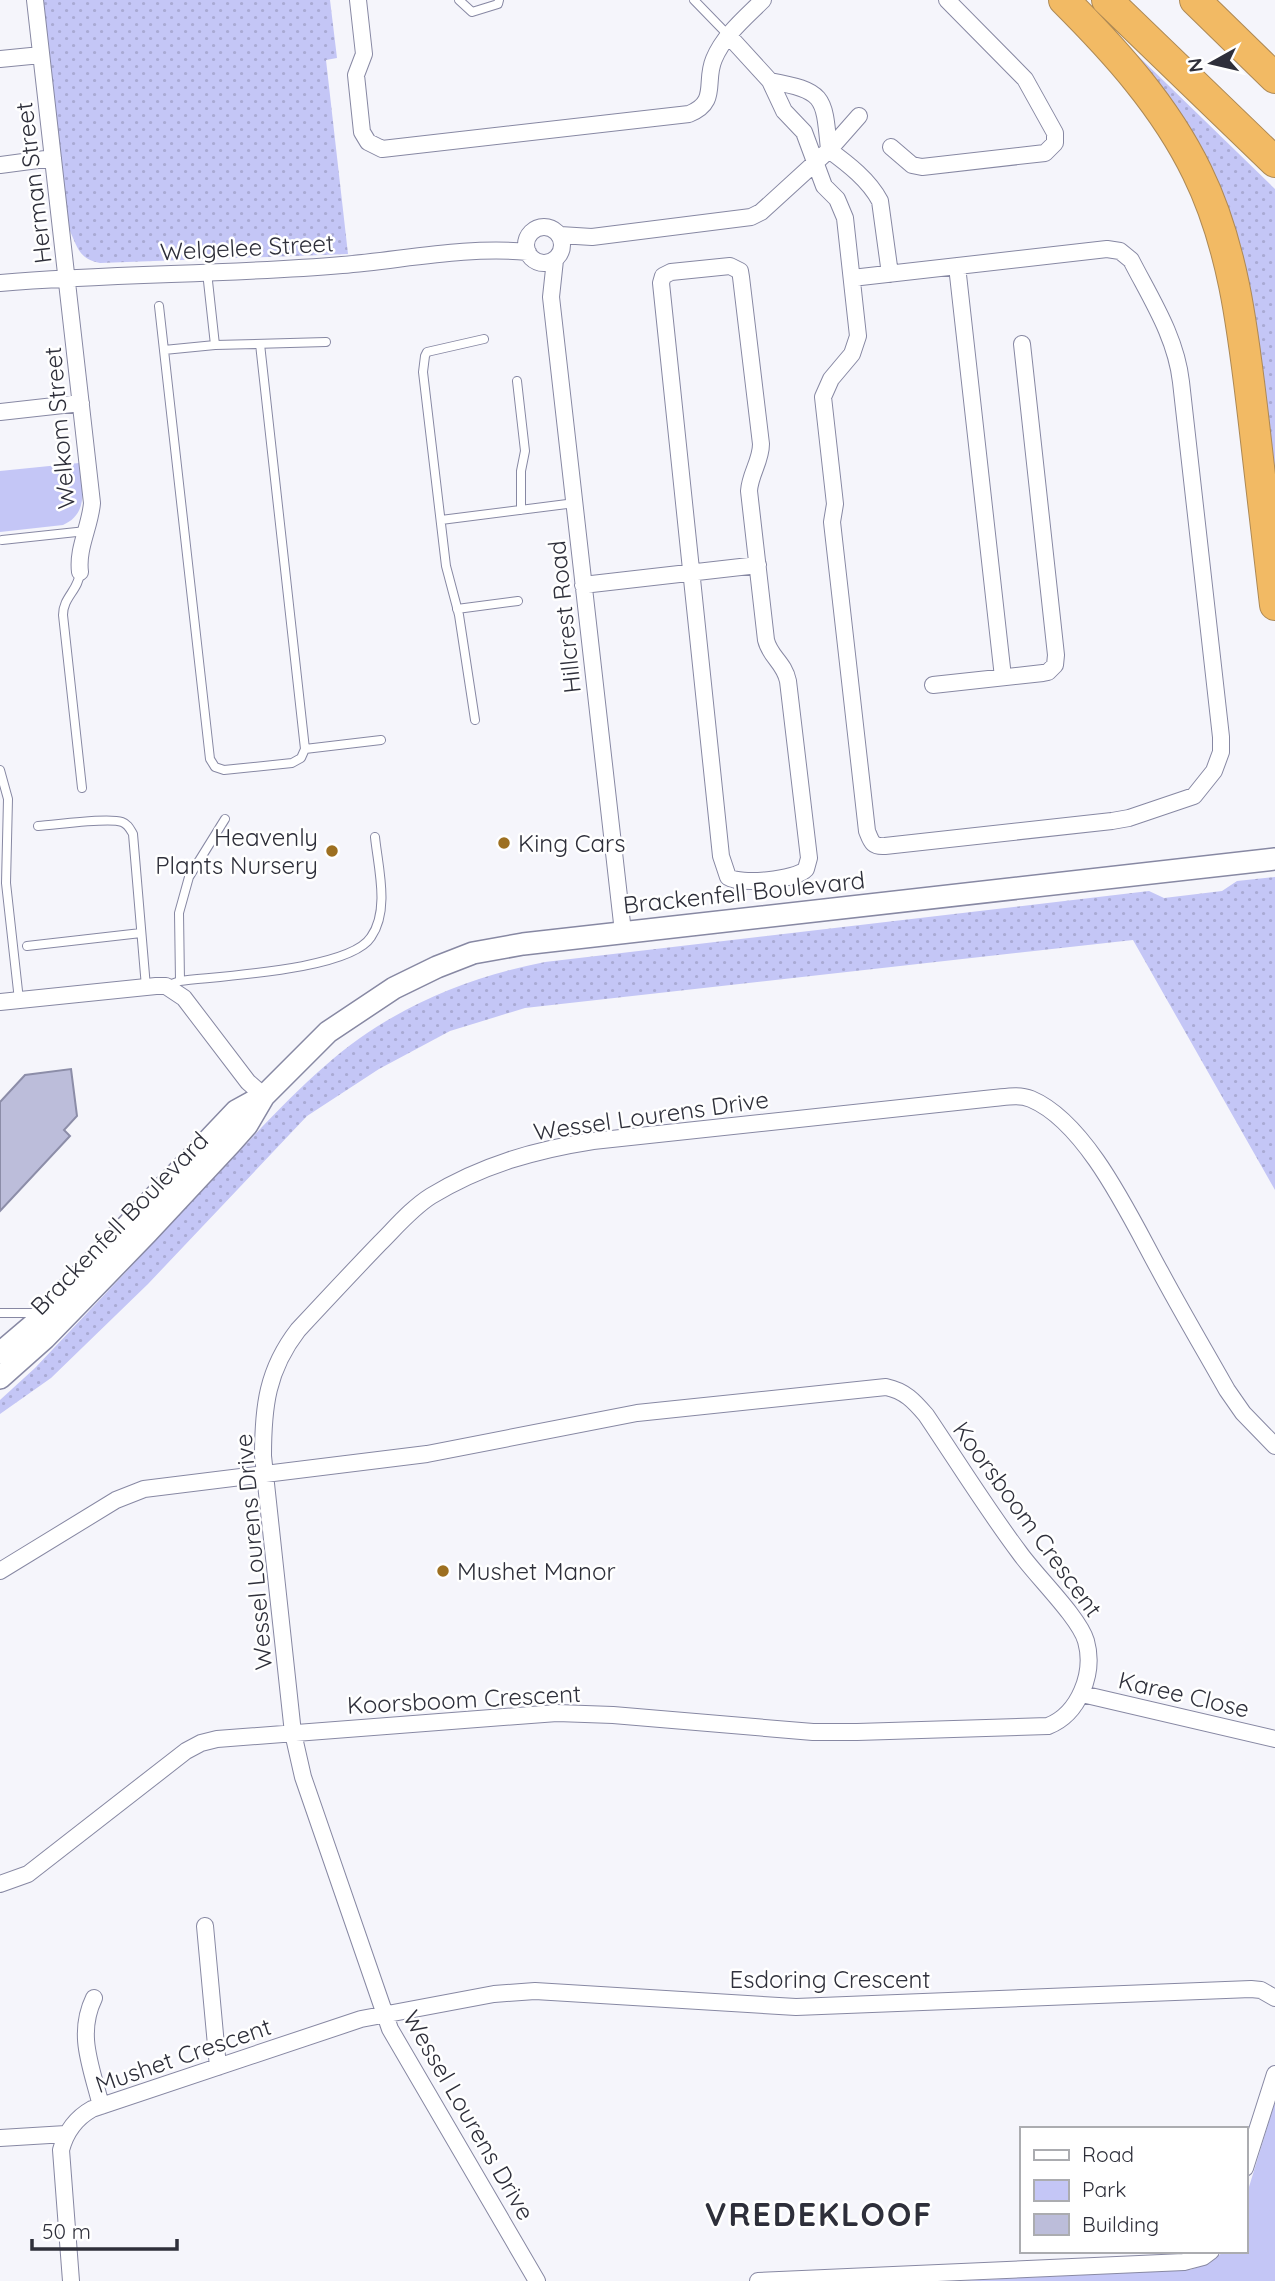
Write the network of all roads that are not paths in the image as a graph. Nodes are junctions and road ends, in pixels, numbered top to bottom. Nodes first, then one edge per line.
1 (35, 0) edge
2 (358, 0) edge
3 (459, 0) edge
4 (499, 0) edge
5 (694, 0) edge
6 (763, 0) edge
7 (947, 0) edge
8 (1063, 0) edge
9 (1107, 0) edge
10 (1195, 0) edge
11 (728, 35) junction
12 (41, 55) junction
13 (0, 59) edge
14 (1275, 78) edge
15 (770, 81) junction
16 (859, 116) dead end
17 (891, 146) dead end
18 (829, 150) junction
19 (53, 158) junction
20 (815, 162) junction
21 (1275, 162) edge
22 (0, 165) edge
23 (531, 232) junction
24 (496, 249) junction
25 (559, 249) junction
26 (531, 256) junction
27 (957, 266) junction
28 (207, 272) junction
29 (890, 274) junction
30 (66, 277) junction
31 (852, 278) junction
32 (0, 283) edge
33 (551, 297) junction
34 (159, 306) dead end
35 (484, 339) dead end
36 (326, 341) dead end
37 (260, 344) junction
38 (1022, 344) dead end
39 (215, 345) junction
40 (164, 350) junction
41 (517, 381) dead end
42 (81, 402) junction
43 (0, 412) edge
44 (575, 503) junction
45 (521, 510) junction
46 (441, 520) junction
47 (87, 531) junction
48 (2, 540) dead end
49 (758, 565) junction
50 (80, 572) joint
51 (691, 573) junction
52 (583, 585) junction
53 (518, 601) dead end
54 (1275, 605) edge
55 (457, 609) junction
56 (1003, 677) junction
57 (933, 685) dead end
58 (475, 720) dead end
59 (381, 740) dead end
60 (305, 749) junction
61 (0, 770) edge
62 (82, 788) dead end
63 (225, 819) dead end
64 (38, 826) dead end
65 (375, 837) dead end
66 (1275, 859) edge
67 (623, 932) junction
68 (141, 933) junction
69 (27, 946) dead end
70 (173, 984) junction
71 (146, 987) junction
72 (19, 1000) junction
73 (0, 1002) edge
74 (264, 1096) junction
75 (46, 1312) junction
76 (0, 1313) edge
77 (0, 1353) edge
78 (0, 1378) edge
79 (1275, 1446) edge
80 (264, 1475) junction
81 (0, 1571) edge
82 (1082, 1694) junction
83 (293, 1733) junction
84 (1275, 1740) edge
85 (0, 1884) edge
86 (205, 1926) dead end
87 (94, 1998) dead end
88 (1275, 1998) edge
89 (385, 2014) junction
90 (218, 2067) junction
91 (1275, 2074) edge
92 (101, 2106) junction
93 (66, 2134) junction
94 (0, 2138) edge
95 (1247, 2162) edge
96 (1208, 2253) edge
97 (71, 2281) edge
98 (537, 2281) edge
99 (758, 2281) edge

1 - 12 street, Herman Street
2 - 11 street
3 - 4 lane
5 - 11 lane
6 - 11 street
7 - 17 street
8 - 54 highway
9 - 21 highway
10 - 14 highway
11 - 15 street
12 - 13 street
12 - 19 street, Herman Street
15 - 18 street
15 - 20 street
16 - 18 street
18 - 20 street
18 - 29 street
19 - 22 street
19 - 30 street, Herman Street
20 - 25 street
20 - 31 street
23 - 24 street, Welgelee Street
23 - 25 street
23 - 26 street
24 - 26 street, Welgelee Street
24 - 28 street, Welgelee Street
25 - 26 street
25 - 33 street, Hillcrest Road
26 - 33 street, Hillcrest Road
27 - 29 street
27 - 31 street
27 - 56 street
28 - 30 street, Welgelee Street
28 - 39 lane
29 - 31 street
30 - 32 street, Welgelee Street
30 - 42 street, Welkom Street
33 - 44 street, Hillcrest Road
34 - 40 lane
35 - 46 lane
36 - 37 lane
37 - 39 lane
37 - 60 lane
38 - 56 street
39 - 40 lane
40 - 60 lane
41 - 45 lane
42 - 43 street
42 - 47 street, Welkom Street
44 - 45 lane
44 - 52 street, Hillcrest Road
45 - 46 lane
46 - 55 lane
47 - 48 lane
47 - 50 street, Welkom Street
49 - 51 street
49 - 51 street
49 - 51 street
50 - 62 lane
51 - 52 street
52 - 67 street, Hillcrest Road
53 - 55 lane
55 - 58 lane
56 - 57 street
59 - 60 lane
61 - 72 lane
63 - 70 lane
64 - 68 lane
65 - 70 lane
66 - 67 street, Brackenfell Boulevard
67 - 74 street, Brackenfell Boulevard
68 - 69 lane
68 - 71 lane
70 - 71 street
70 - 74 street
71 - 72 street
72 - 73 street
74 - 75 street, Brackenfell Boulevard
74 - 78 street, Brackenfell Boulevard
75 - 76 lane
75 - 77 street, Brackenfell Boulevard
79 - 80 street, Wessel Lourens Drive
80 - 81 street, Koorsboom Crescent
80 - 82 street, Koorsboom Crescent
80 - 83 street, Wessel Lourens Drive
82 - 83 street, Koorsboom Crescent
82 - 84 street, Karee Close
83 - 85 street, Koorsboom Crescent
83 - 89 street, Wessel Lourens Drive
86 - 90 street
87 - 92 street
88 - 89 street, Esdoring Crescent
89 - 90 street, Mushet Crescent
89 - 98 street, Wessel Lourens Drive
90 - 92 street, Mushet Crescent
91 - 95 street
92 - 93 street, Mushet Crescent
93 - 94 street
93 - 97 street
96 - 99 street

